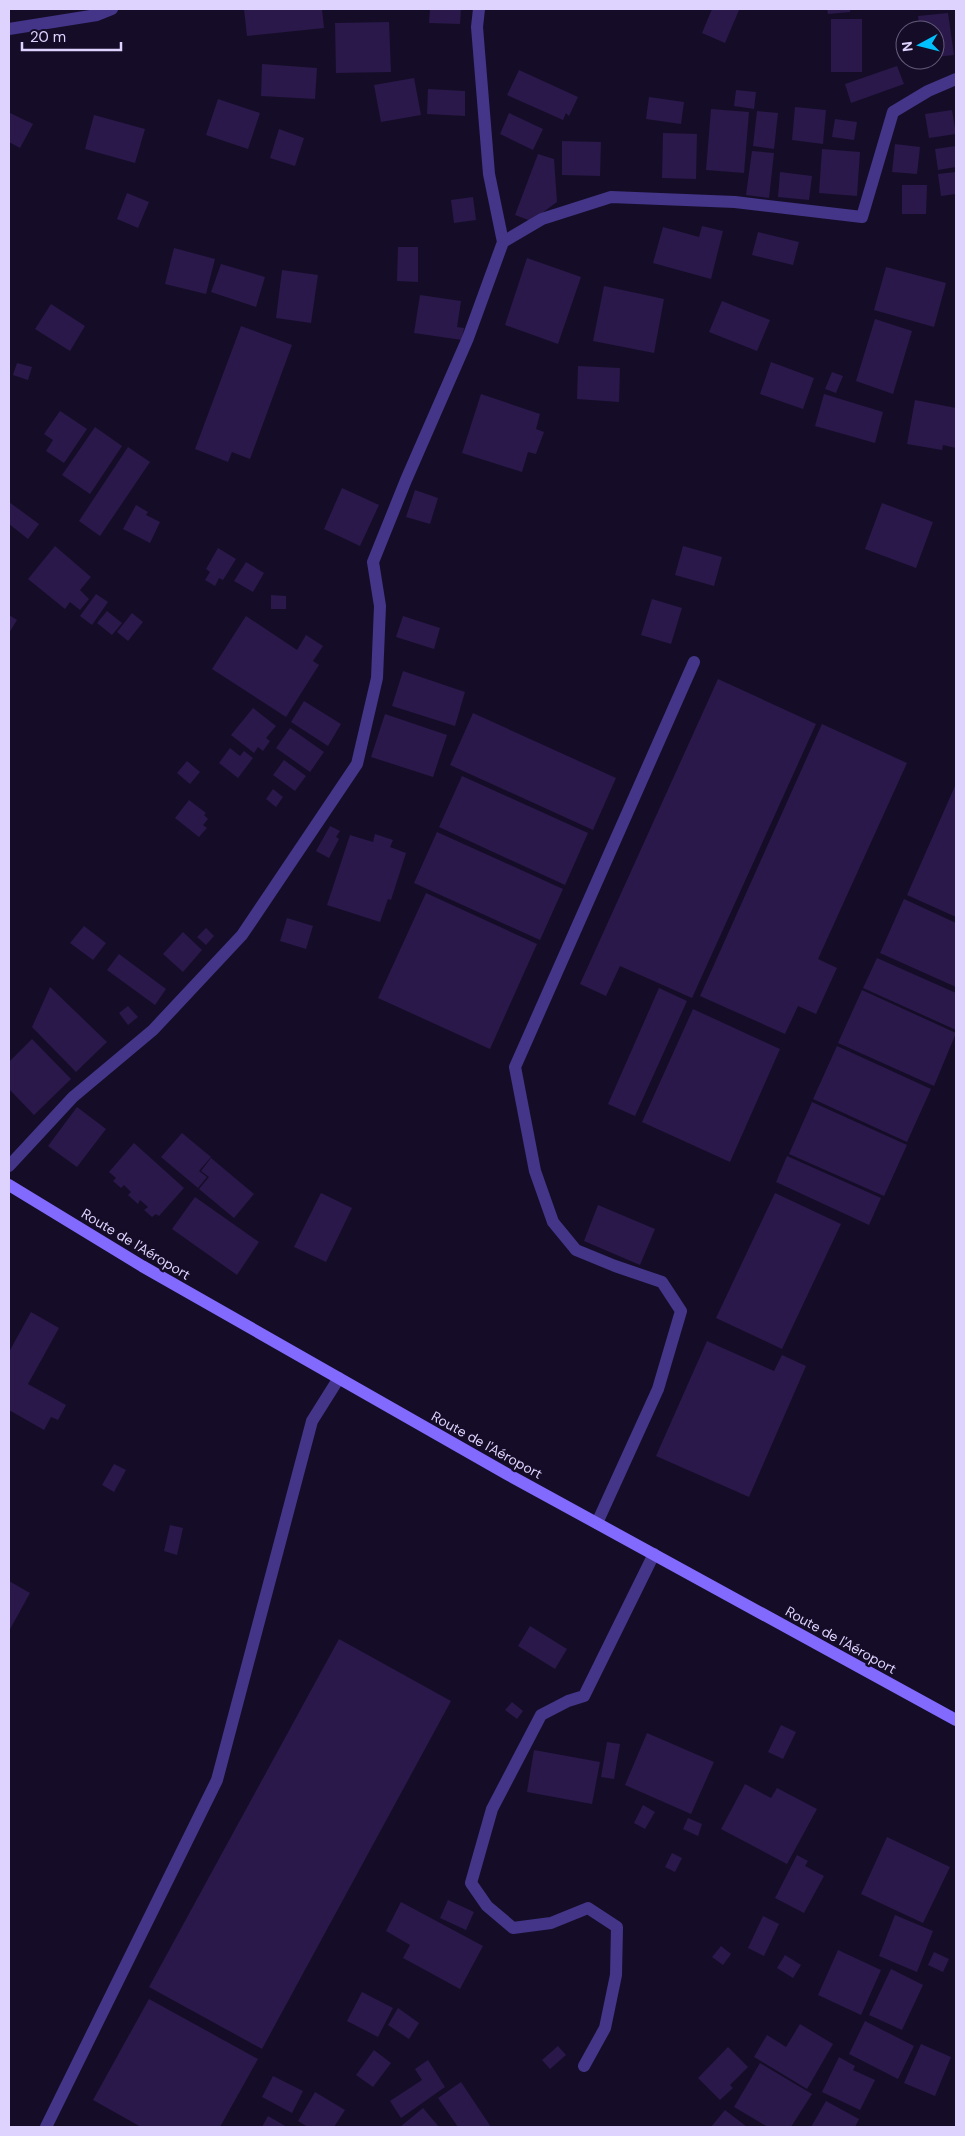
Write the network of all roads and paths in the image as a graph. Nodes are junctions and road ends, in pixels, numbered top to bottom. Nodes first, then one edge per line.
1 (112, 9) edge
2 (478, 9) edge
3 (9, 29) edge
4 (956, 79) edge
5 (503, 242) junction
6 (694, 662) dead end
7 (9, 1166) edge
8 (9, 1185) edge
9 (339, 1378) junction
10 (597, 1523) junction
11 (654, 1554) junction
12 (956, 1720) edge
13 (584, 2066) dead end
14 (46, 2127) edge

1 - 3 street
2 - 5 street
4 - 5 street
5 - 7 street
6 - 10 street
8 - 9 main road, Route de l'Aéroport
9 - 10 main road, Route de l'Aéroport
9 - 14 street
10 - 11 main road, Route de l'Aéroport
11 - 12 main road, Route de l'Aéroport
11 - 13 street

